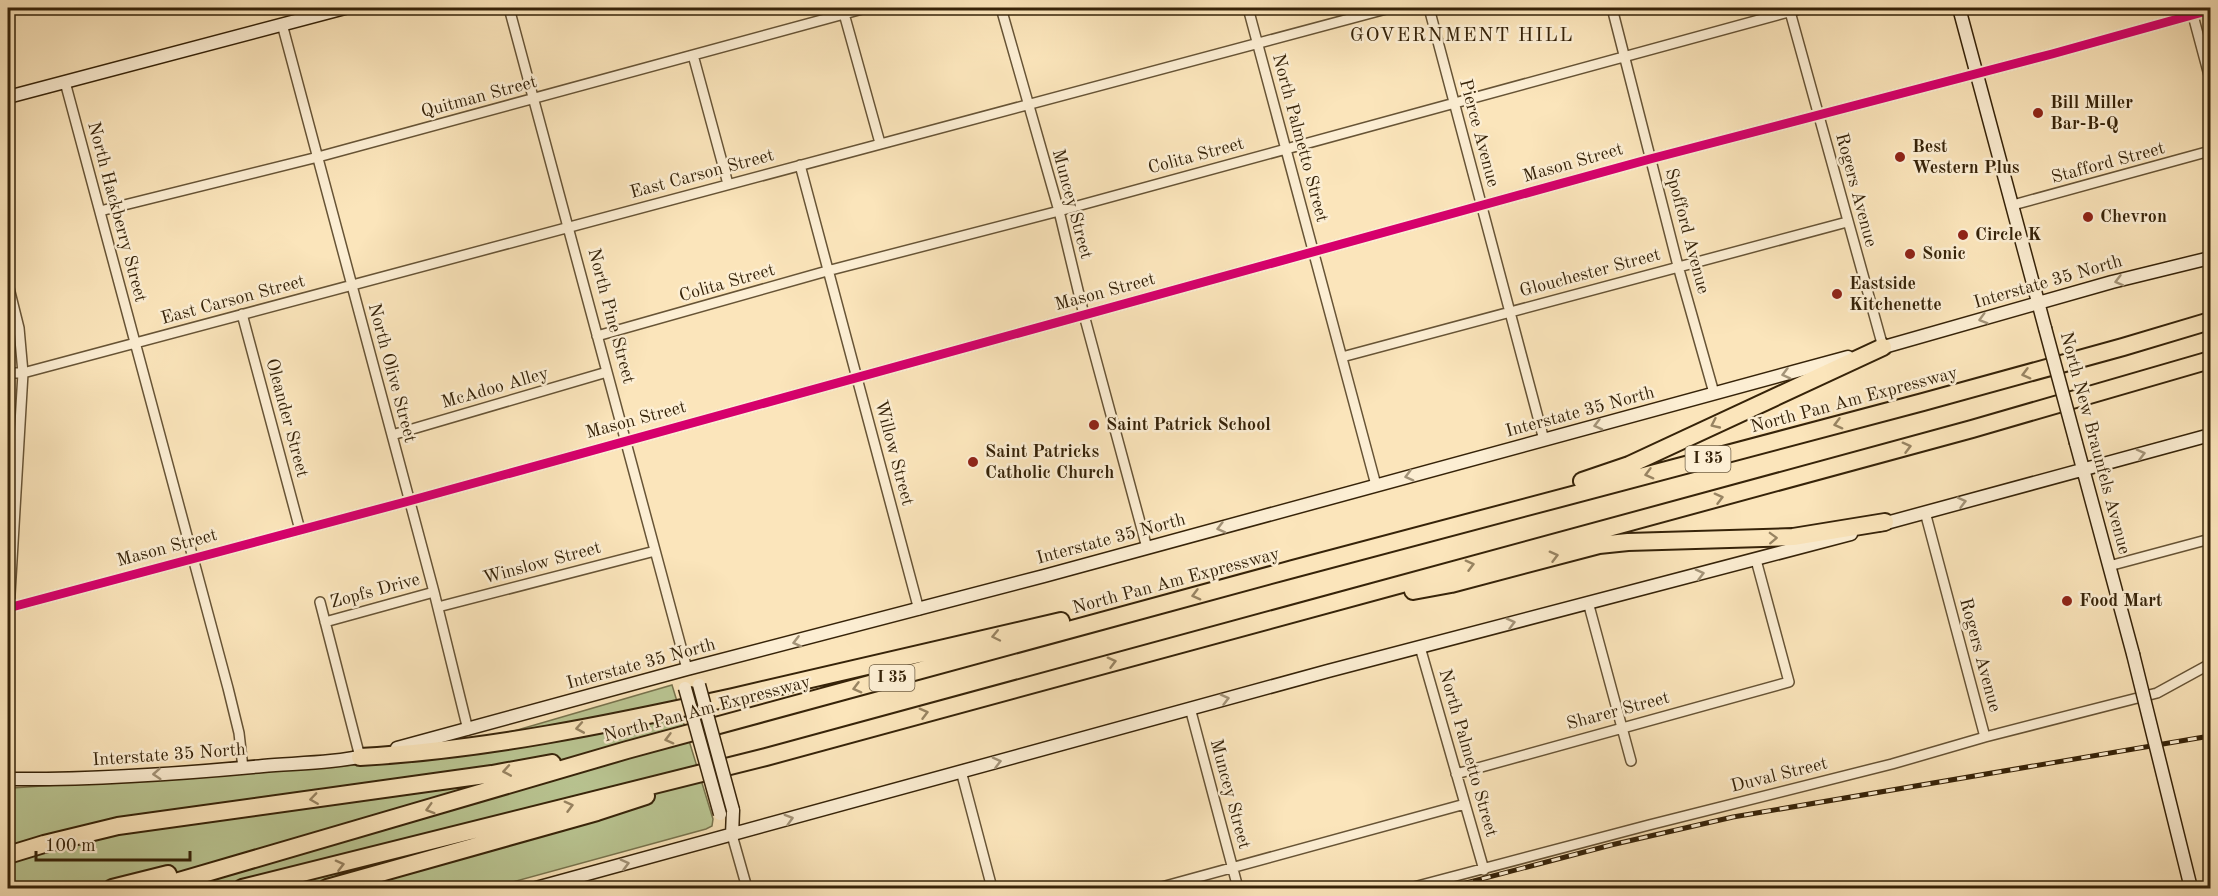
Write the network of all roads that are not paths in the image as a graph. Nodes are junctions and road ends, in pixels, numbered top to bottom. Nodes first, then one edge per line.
1 (345, 8) edge
2 (509, 8) edge
3 (866, 8) edge
4 (1001, 8) edge
5 (1248, 8) edge
6 (1390, 8) edge
7 (1429, 8) edge
8 (1612, 8) edge
9 (1803, 8) edge
10 (1959, 8) edge
11 (1790, 9) edge
12 (2211, 10) edge
13 (843, 11) edge
14 (2192, 11) edge
15 (282, 24) junction
16 (1258, 44) junction
17 (693, 55) junction
18 (1624, 56) junction
19 (1977, 73) junction
20 (2211, 79) edge
21 (65, 82) junction
22 (8, 97) edge
23 (533, 99) junction
24 (1453, 103) junction
25 (1028, 104) junction
26 (1818, 115) junction
27 (880, 144) junction
28 (1285, 148) junction
29 (2211, 152) edge
30 (318, 157) junction
31 (1650, 159) junction
32 (800, 165) junction
33 (728, 184) junction
34 (2013, 205) junction
35 (1481, 206) junction
36 (99, 211) junction
37 (1059, 211) junction
38 (1847, 222) junction
39 (568, 227) junction
40 (1313, 252) junction
41 (2211, 258) edge
42 (1678, 266) junction
43 (827, 271) junction
44 (8, 284) edge
45 (351, 285) junction
46 (2040, 303) junction
47 (1509, 312) junction
48 (242, 314) junction
49 (1084, 315) junction
50 (2211, 315) edge
51 (2211, 321) edge
52 (597, 336) junction
53 (135, 343) junction
54 (1882, 347) junction
55 (2123, 347) junction
56 (1342, 357) junction
57 (2211, 360) edge
58 (2211, 369) edge
59 (607, 372) junction
60 (8, 373) edge
61 (23, 373) junction
62 (856, 377) junction
63 (1714, 393) junction
64 (2094, 396) junction
65 (392, 435) junction
66 (2211, 435) edge
67 (625, 440) junction
68 (1545, 440) junction
69 (2084, 469) junction
70 (1376, 485) junction
71 (409, 501) junction
72 (1925, 512) junction
73 (1886, 522) junction
74 (300, 530) junction
75 (2211, 538) edge
76 (1147, 548) junction
77 (655, 551) junction
78 (192, 559) junction
79 (1756, 560) junction
80 (2109, 566) junction
81 (1293, 569) junction
82 (434, 592) junction
83 (320, 602) dead end
84 (1588, 602) junction
85 (1157, 606) junction
86 (438, 607) junction
87 (8, 608) edge
88 (919, 610) junction
89 (1271, 619) junction
90 (325, 622) junction
91 (8, 628) edge
92 (1420, 647) junction
93 (2211, 664) edge
94 (687, 669) junction
95 (1190, 708) junction
96 (1622, 727) junction
97 (468, 730) junction
98 (1985, 737) junction
99 (627, 750) junction
100 (360, 757) junction
101 (766, 757) junction
102 (1631, 761) dead end
103 (243, 768) junction
104 (961, 771) junction
105 (1455, 774) junction
106 (8, 779) edge
107 (1465, 804) junction
108 (732, 835) junction
109 (450, 854) junction
110 (8, 855) edge
111 (258, 858) junction
112 (1233, 868) junction
113 (1484, 870) junction
114 (112, 888) edge
115 (155, 888) edge
116 (242, 888) edge
117 (327, 888) edge
118 (348, 888) edge
119 (536, 888) edge
120 (747, 888) edge
121 (992, 888) edge
122 (1158, 888) edge
123 (1238, 888) edge
124 (1410, 888) edge
125 (2191, 888) edge

1 - 15 main road
2 - 23 street, North Pine Street
3 - 13 street, Quitman Street
4 - 25 street, Muncey Street
5 - 16 street, North Palmetto Street
6 - 16 street, East Carson Street
7 - 24 street, Pierce Avenue
8 - 18 street, Spofford Avenue
9 - 11 street, Colita Street
10 - 19 main road, North New Braunfels Avenue
11 - 18 street, Colita Street
11 - 26 street, Rogers Avenue
12 - 14 street, Mason Street
13 - 17 street, Quitman Street
13 - 27 street
14 - 19 street, Mason Street
14 - 20 street
15 - 21 main road
15 - 30 street, North Olive Street
16 - 25 street, East Carson Street
16 - 28 street, North Palmetto Street
17 - 23 street, Quitman Street
17 - 33 street
18 - 24 street, Colita Street
18 - 31 street, Spofford Avenue
19 - 26 street, Mason Street
19 - 34 main road, North New Braunfels Avenue
21 - 22 main road
21 - 36 street, North Hackberry Street
23 - 30 street, Quitman Street
23 - 39 street, North Pine Street
24 - 28 street, Colita Street
24 - 35 street, Pierce Avenue
25 - 27 street, East Carson Street
25 - 37 street, Muncey Street
26 - 31 street, Mason Street
26 - 38 street, Rogers Avenue
27 - 32 street, East Carson Street
28 - 37 street, Colita Street
28 - 40 street, North Palmetto Street
29 - 34 street, Stafford Street
30 - 36 street, Quitman Street
30 - 45 street, North Olive Street
31 - 35 street, Mason Street
31 - 42 street, Spofford Avenue
32 - 33 street, East Carson Street
32 - 43 street, Willow Street
33 - 39 street, East Carson Street
34 - 46 main road, North New Braunfels Avenue
35 - 40 street, Mason Street
35 - 47 street, Pierce Avenue
36 - 53 street, North Hackberry Street
37 - 43 street, Colita Street
37 - 49 street, Muncey Street
38 - 42 street, Glouchester Street
38 - 54 street, Rogers Avenue
39 - 45 street, East Carson Street
39 - 52 street, North Pine Street
40 - 49 street, Mason Street
40 - 56 street, North Palmetto Street
41 -> 46 main road, Interstate 35 North
42 - 47 street, Glouchester Street
42 - 63 street, Spofford Avenue
43 - 52 street, Colita Street
43 - 62 street, Willow Street
44 - 61 street
45 - 48 street, East Carson Street
45 - 65 street, North Olive Street
46 -> 54 main road, Interstate 35 North
46 - 69 main road, North New Braunfels Avenue, bridge
47 - 56 street, Glouchester Street
47 - 68 street, Pierce Avenue
48 - 53 street, East Carson Street
48 - 74 street, Oleander Street
49 - 62 street, Mason Street
49 - 76 street, Muncey Street
50 - 55 highway
51 - 55 highway, North Pan Am Expressway / I 35
52 - 59 street, North Pine Street
53 - 61 street, East Carson Street
53 - 78 street, North Hackberry Street
54 -> 63 main road, Interstate 35 North
54 -> 81 highway
55 -> 81 highway, North Pan Am Expressway / I 35
56 - 70 street, North Palmetto Street
57 - 64 highway, I 35
58 - 64 highway
59 - 65 street, McAdoo Alley
59 - 67 street, North Pine Street
60 - 61 street, East Carson Street
61 - 87 street
62 - 67 street, Mason Street
62 - 88 street, Willow Street
63 -> 68 main road, Interstate 35 North
89 -> 64 highway, I 35
65 - 71 street, North Olive Street
69 -> 66 main road
67 - 71 street, Mason Street
67 - 77 street, North Pine Street
68 -> 70 main road, Interstate 35 North
72 -> 69 main road
69 - 80 main road, North New Braunfels Avenue
70 -> 76 main road, Interstate 35 North
71 - 74 street, Mason Street
71 - 82 street, North Olive Street
72 - 73 main road
72 - 98 street, Rogers Avenue
73 - 79 main road
89 -> 73 highway
74 - 78 street, Mason Street
75 - 80 street
76 - 88 main road, Interstate 35 North
77 - 86 street, Winslow Street
77 - 94 street, North Pine Street
78 - 87 street, Mason Street
78 - 103 street, North Hackberry Street
84 -> 79 main road
79 - 96 street, Sharer Street
80 - 125 main road, North New Braunfels Avenue, bridge
81 -> 85 highway, North Pan Am Expressway / I 35
82 - 86 street, North Olive Street
82 - 90 street, Zopfs Drive
83 - 90 street
92 -> 84 main road
84 - 96 street
85 -> 99 highway, North Pan Am Expressway / I 35
85 -> 100 highway
86 - 97 street, North Olive Street
87 - 91 street
88 -> 94 main road, Interstate 35 North
101 -> 89 highway, I 35
90 - 100 street
95 -> 92 main road
92 - 105 street, North Palmetto Street
93 - 98 street, Duval Street
94 - 97 main road, Interstate 35 North
94 - 108 main road, North Pine Street, bridge
94 - 108 main road, North Pine Street, bridge
104 -> 95 main road
95 - 112 street, Muncey Street
96 - 102 street
96 - 105 street, Sharer Street
97 - 100 main road, Interstate 35 North
98 - 113 street, Duval Street
99 -> 110 highway
99 -> 111 highway, North Pan Am Expressway / I 35
100 - 103 main road, Interstate 35 North
101 - 109 highway
116 -> 101 highway, I 35
103 -> 106 main road, Interstate 35 North
108 -> 104 main road
104 - 121 street
105 - 107 street, North Palmetto Street
107 - 112 street
107 - 113 street, North Palmetto Street
119 -> 108 main road
108 - 120 street, North Pine Street
109 - 117 highway
109 - 118 highway
111 - 114 highway
111 - 115 highway, North Pan Am Expressway / I 35
112 - 122 street
112 - 123 street, Muncey Street
113 - 124 street, Duval Street

